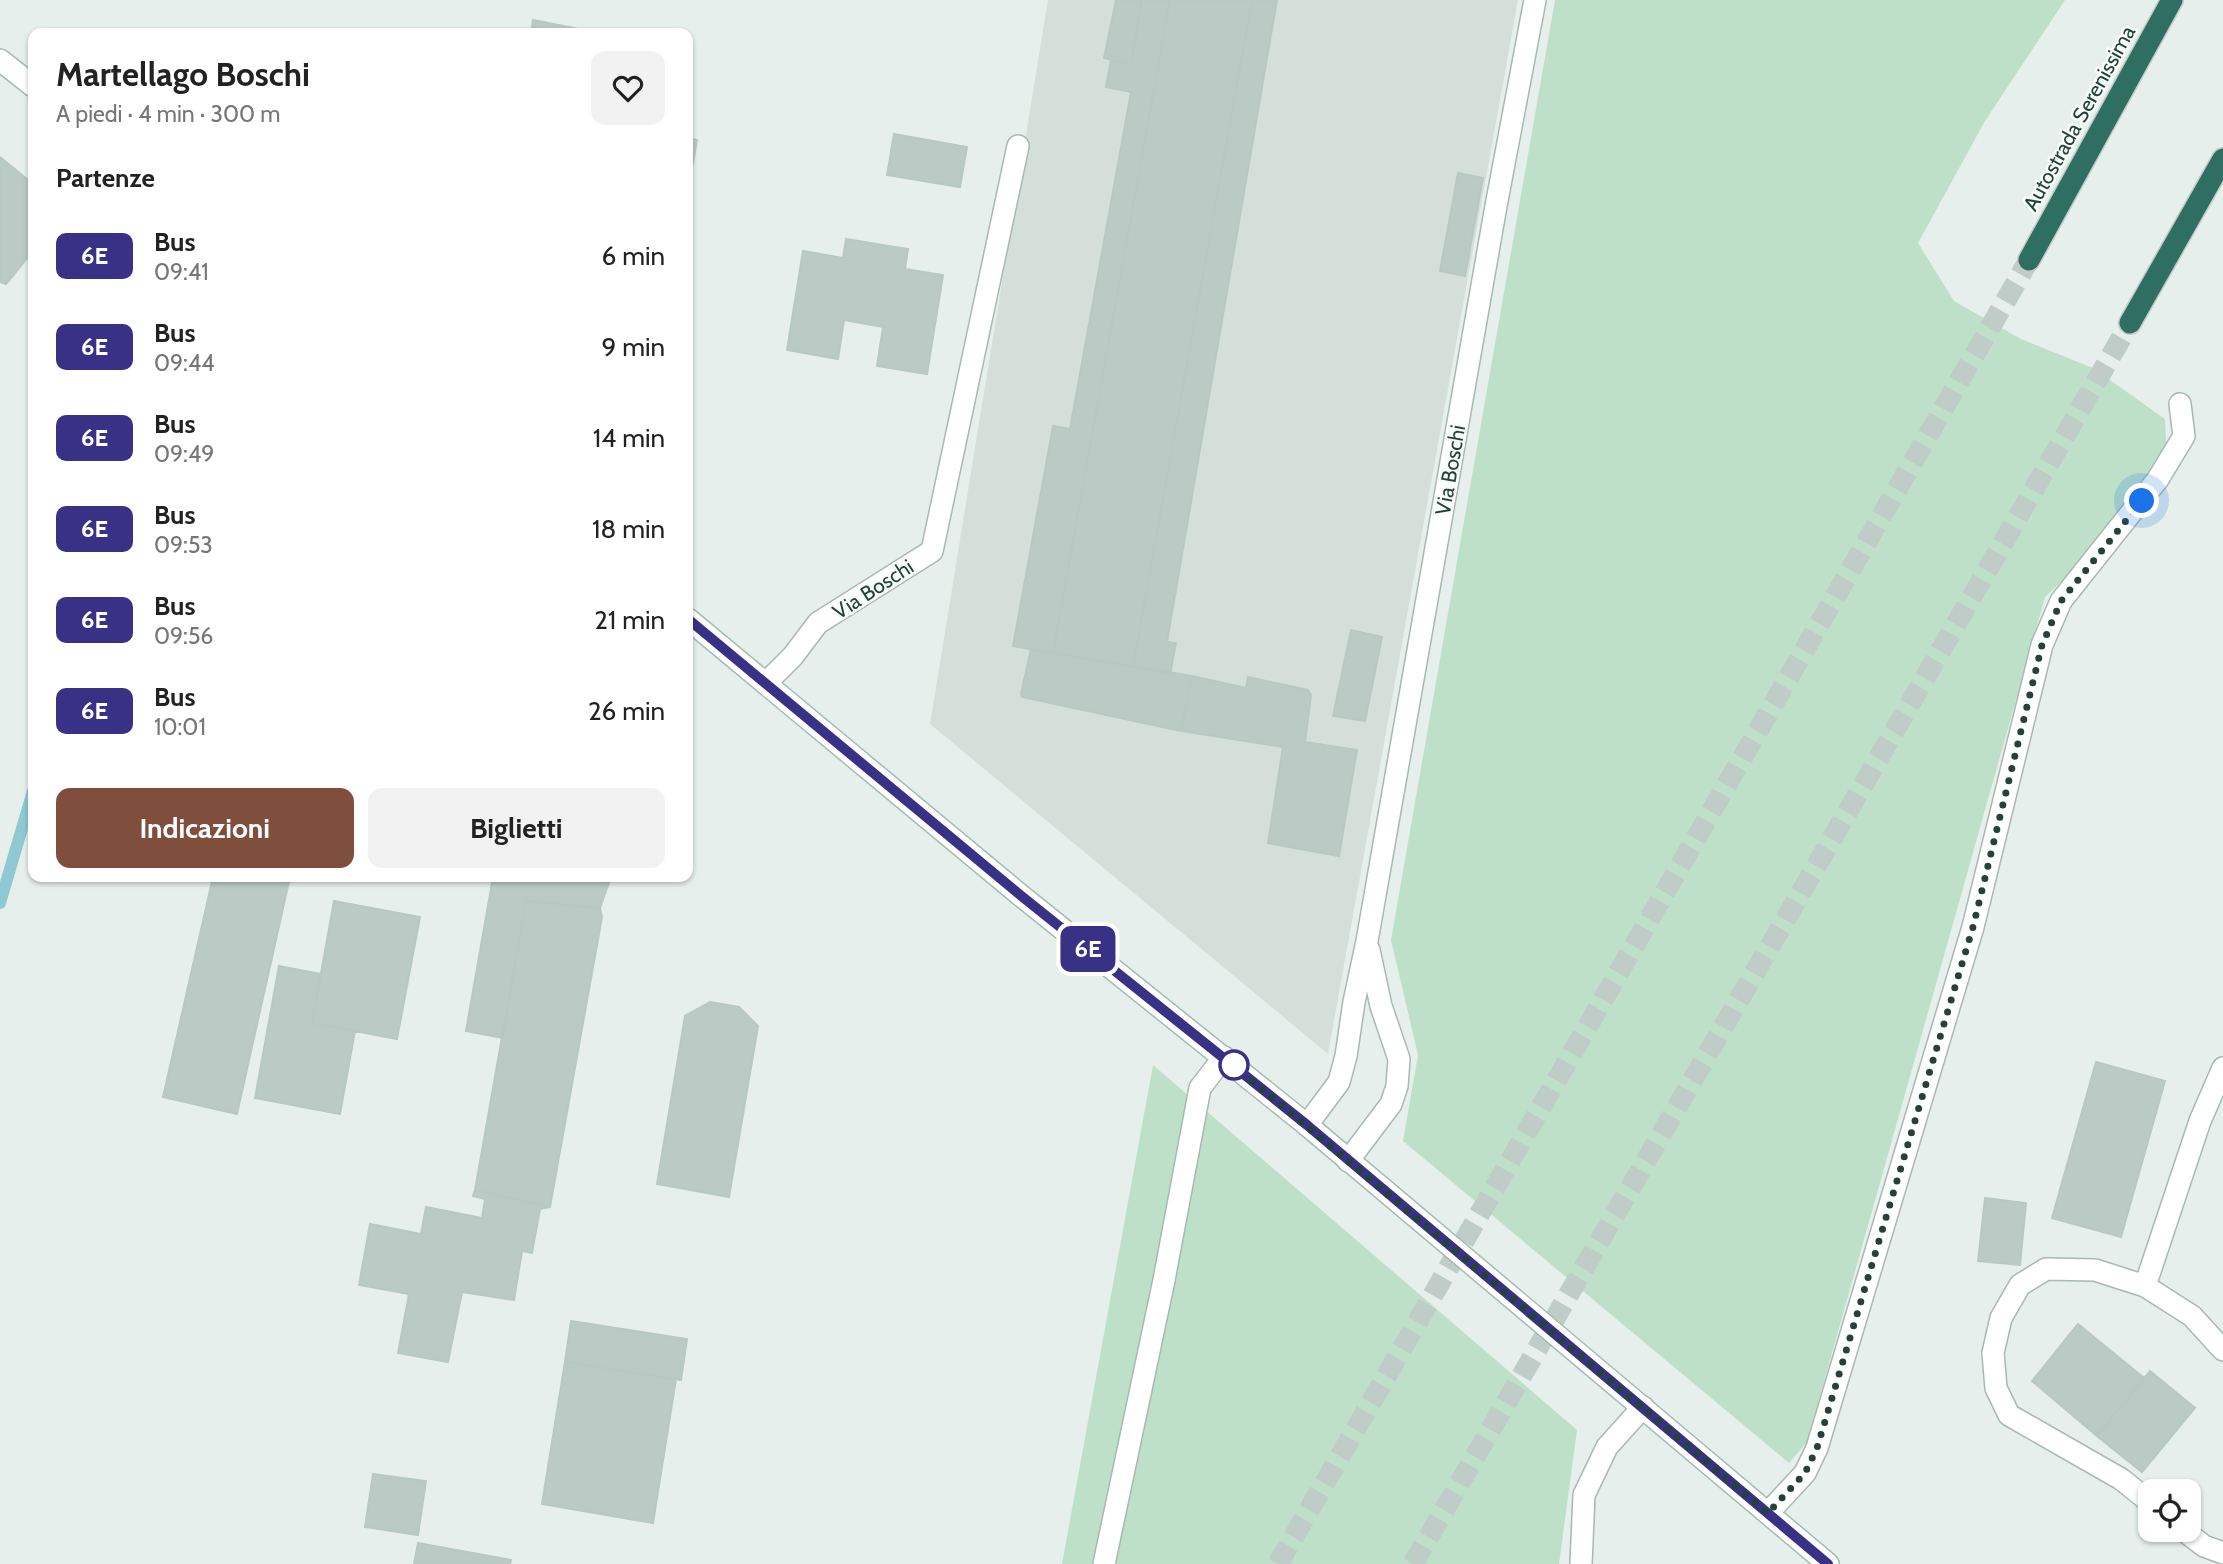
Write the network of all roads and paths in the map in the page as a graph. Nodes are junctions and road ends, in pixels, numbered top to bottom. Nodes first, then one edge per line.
1 (1535, 0) edge
2 (2172, 0) edge
3 (0, 60) edge
4 (28, 82) edge
5 (1018, 146) dead end
6 (2223, 159) edge
7 (2029, 260) tunnel mouth
8 (2130, 323) tunnel mouth
9 (2180, 404) dead end
10 (693, 623) edge
11 (766, 683) junction
12 (1367, 942) junction
13 (1224, 1057) junction
14 (2223, 1068) edge
15 (1307, 1125) junction
16 (1348, 1161) junction
17 (2145, 1286) junction
18 (2223, 1350) edge
19 (1643, 1407) junction
20 (2138, 1493) edge
21 (1768, 1513) junction
22 (2199, 1542) edge
23 (2223, 1553) edge
24 (1104, 1564) edge
25 (1581, 1564) edge
26 (1828, 1564) edge

1 - 12 street, Via Boschi
2 - 7 highway, Autostrada Serenissima
3 - 4 street
5 - 11 street, Via Boschi
6 - 8 highway
9 - 21 street
10 - 11 street
11 - 13 street
12 - 15 street, Via Boschi
12 - 16 street
13 - 15 street
13 - 24 street
14 - 17 street
15 - 16 street
16 - 19 street
17 - 18 street
17 - 20 street
19 - 21 street
19 - 25 street
21 - 26 street
22 - 23 street

